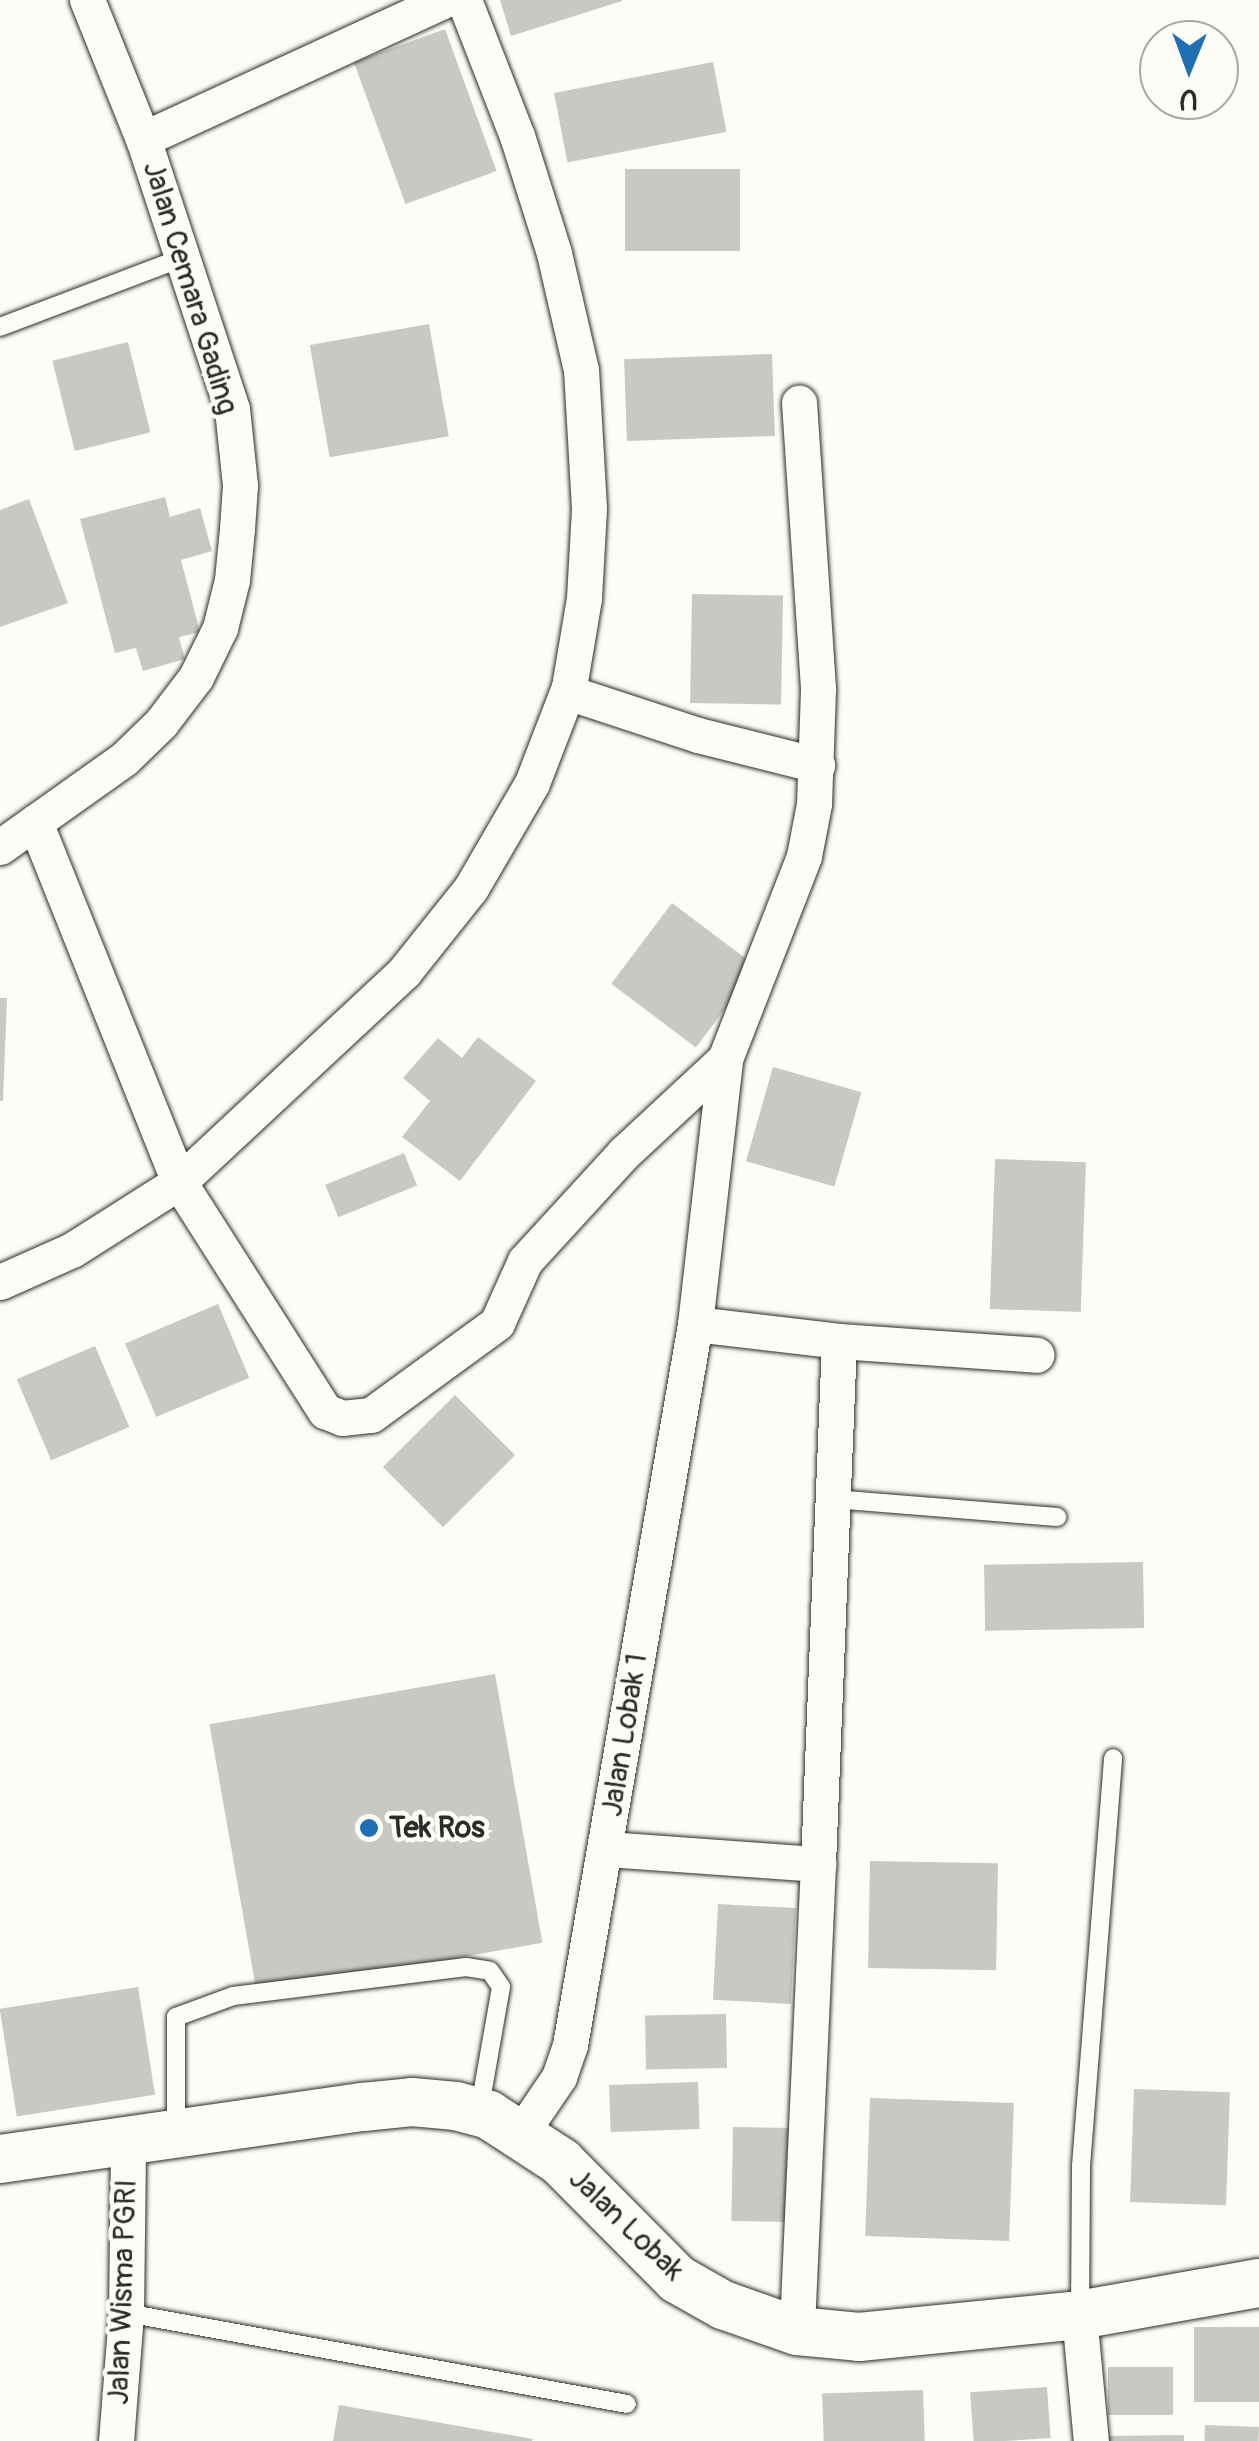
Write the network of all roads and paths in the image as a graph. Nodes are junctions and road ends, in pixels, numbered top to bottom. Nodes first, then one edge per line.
1 (86, 0) edge
2 (444, 0) edge
3 (464, 0) edge
4 (143, 139) junction
5 (182, 258) junction
6 (0, 327) edge
7 (799, 403) dead end
8 (569, 687) junction
9 (817, 765) junction
10 (35, 822) junction
11 (0, 846) edge
12 (725, 1058) junction
13 (178, 1182) junction
14 (0, 1282) edge
15 (695, 1324) junction
16 (839, 1340) junction
17 (1037, 1355) dead end
18 (832, 1499) junction
19 (1056, 1517) dead end
20 (1113, 1758) dead end
21 (607, 1849) junction
22 (818, 1864) junction
23 (500, 2122) junction
24 (176, 2136) junction
25 (128, 2143) junction
26 (0, 2158) edge
27 (1259, 2283) edge
28 (126, 2313) junction
29 (1080, 2315) junction
30 (796, 2331) junction
31 (626, 2404) dead end
32 (116, 2441) edge
33 (1091, 2441) edge

1 - 4 street, Jalan Cemara Gading
2 - 4 street
3 - 8 street
4 - 5 street, Jalan Cemara Gading
5 - 6 lane
5 - 10 street, Jalan Cemara Gading
7 - 9 street
8 - 9 street
8 - 13 street
9 - 12 street
10 - 11 street, Jalan Cemara Gading
10 - 13 street
12 - 13 street
12 - 15 street, Jalan Lobak 1
13 - 14 street
15 - 16 street
15 - 21 street, Jalan Lobak 1
16 - 17 street
16 - 18 street
18 - 19 lane
18 - 22 street
20 - 29 lane
21 - 22 street
21 - 23 street, Jalan Lobak 1
22 - 30 street
23 - 24 main road, Jalan Lobak
23 - 24 lane
23 - 30 main road, Jalan Lobak
24 - 25 main road, Jalan Lobak
25 - 26 main road, Jalan Lobak
25 - 28 street, Jalan Wisma PGRI
27 - 29 main road, Jalan Lobak
28 - 31 lane
28 - 32 street, Jalan Wisma PGRI
29 - 30 main road, Jalan Lobak
29 - 33 street

